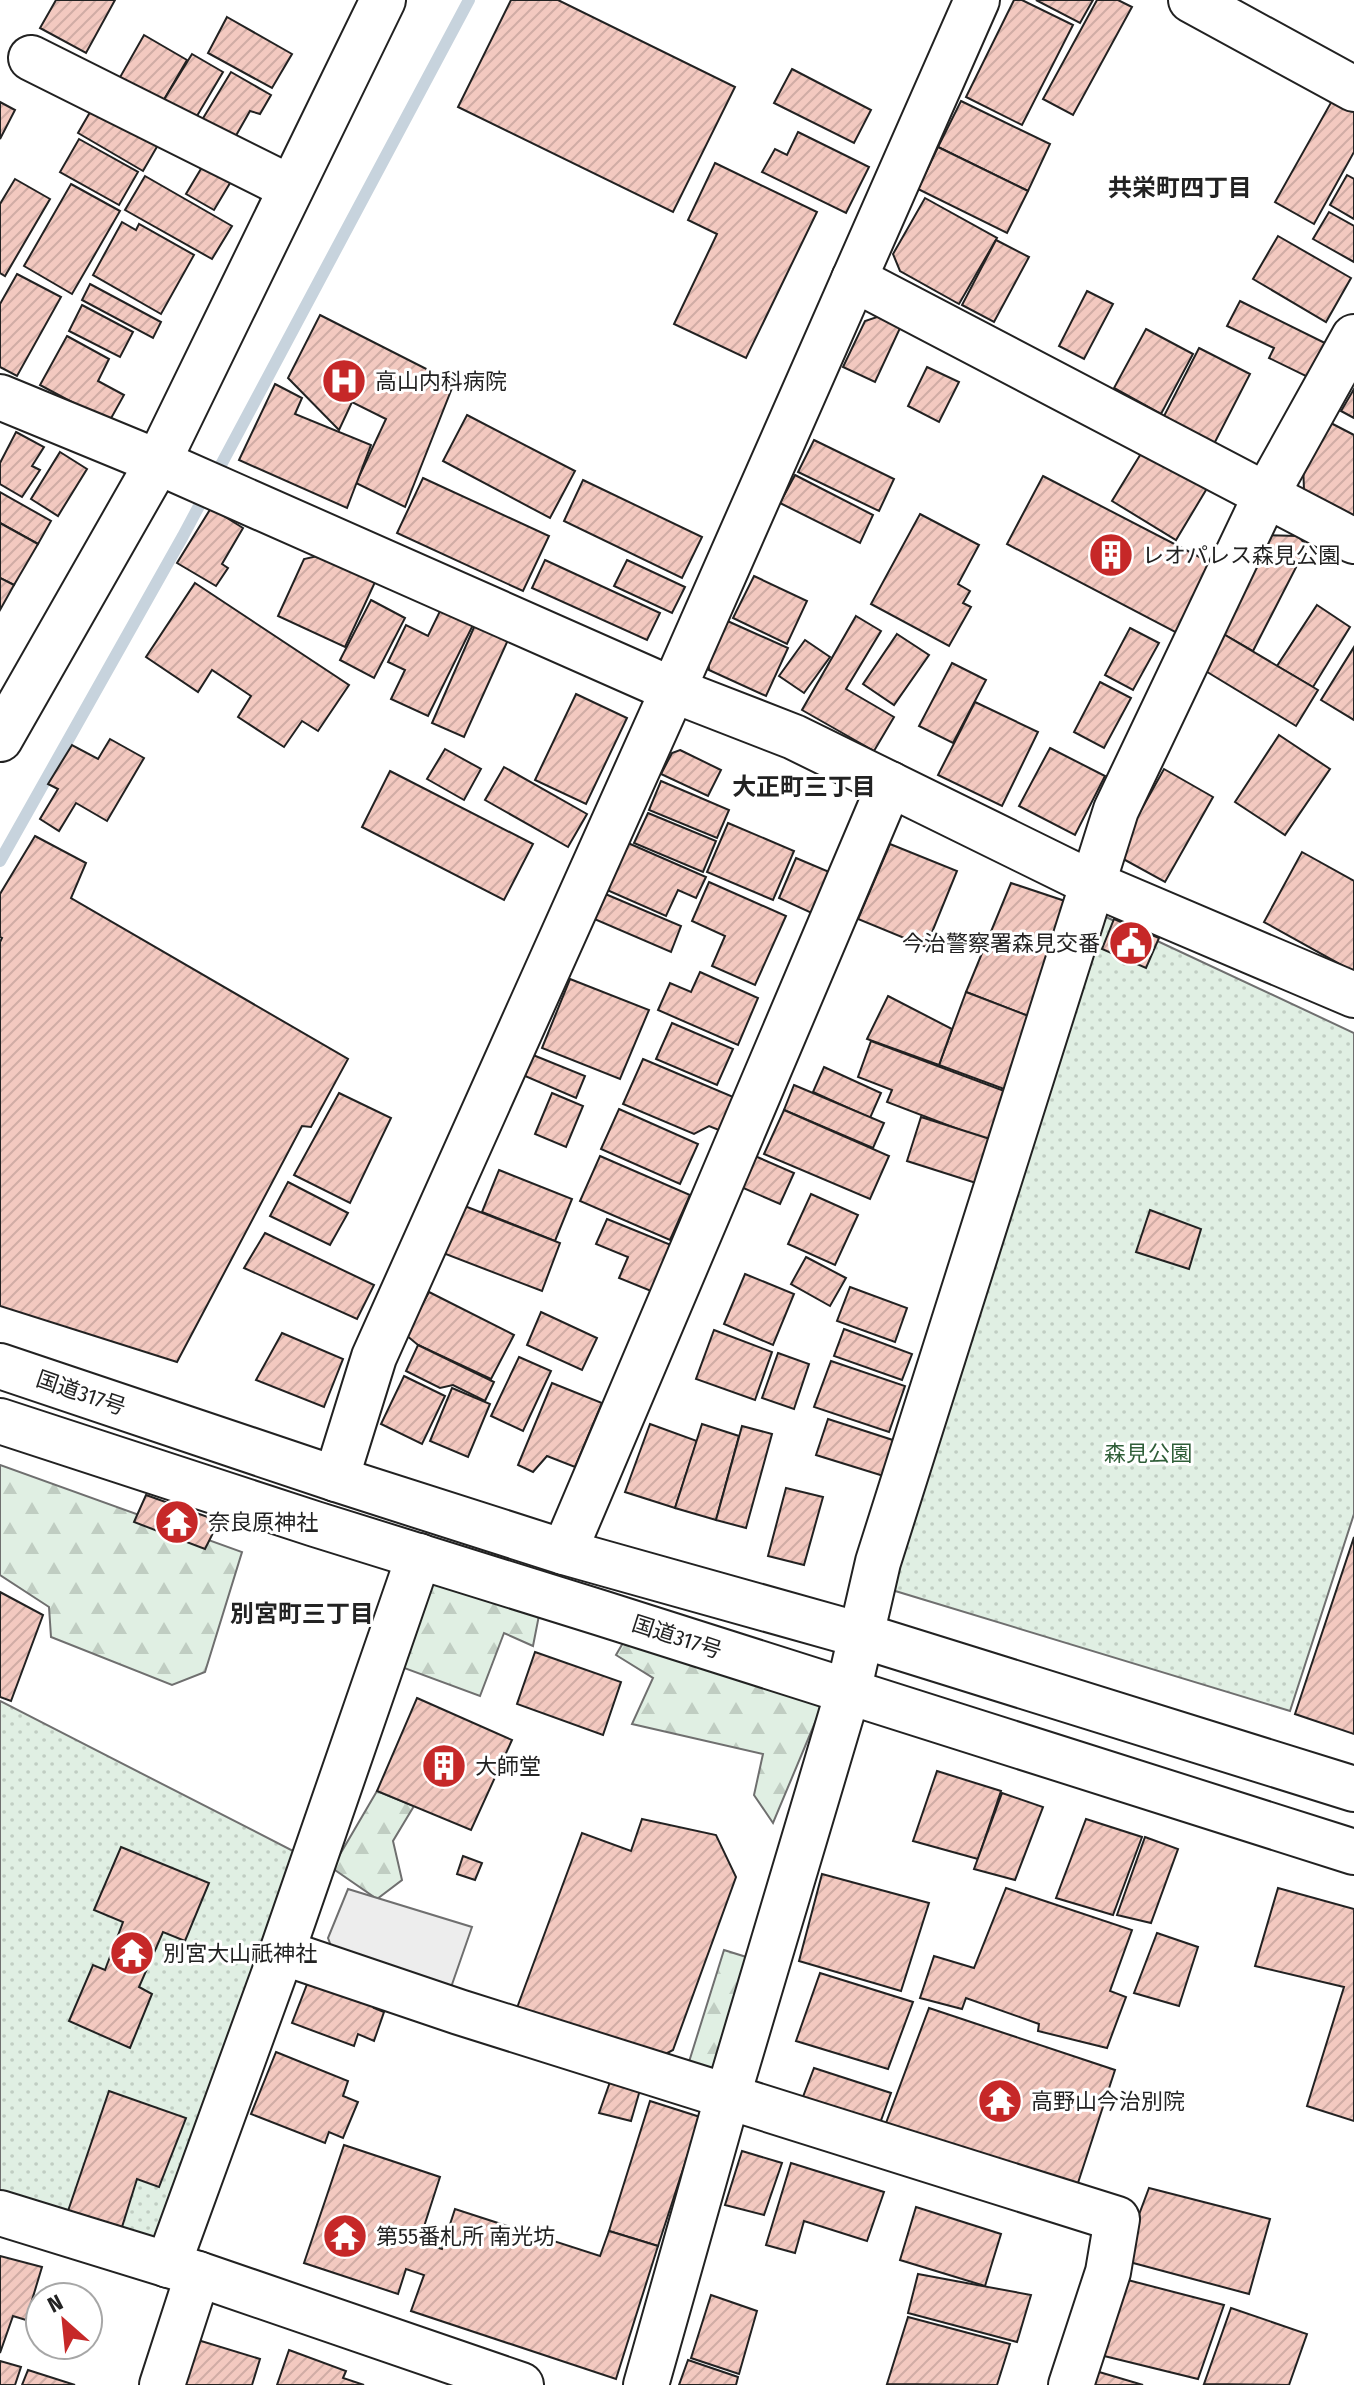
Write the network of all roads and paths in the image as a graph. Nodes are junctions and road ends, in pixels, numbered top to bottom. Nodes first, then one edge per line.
1 (383, 0) edge
2 (977, 0) edge
3 (1191, 0) edge
4 (31, 58) dead end
5 (1354, 89) edge
6 (291, 188) junction
7 (854, 279) junction
8 (1354, 337) edge
9 (0, 397) edge
10 (158, 462) junction
11 (1266, 495) junction
12 (1354, 541) edge
13 (673, 690) junction
14 (0, 739) edge
15 (890, 784) junction
16 (1091, 883) junction
17 (1354, 995) edge
18 (0, 1366) edge
19 (0, 1421) edge
20 (336, 1479) junction
21 (564, 1552) junction
22 (419, 1556) junction
23 (860, 1635) junction
24 (848, 1692) junction
25 (1354, 1789) edge
26 (1354, 1852) edge
27 (282, 1952) junction
28 (728, 2095) junction
29 (0, 2213) edge
30 (183, 2270) junction
31 (162, 2385) edge
32 (521, 2385) edge
33 (646, 2385) edge
34 (1071, 2385) edge

1 - 6 main road
2 - 7 main road
3 - 5 main road
4 - 6 main road
6 - 10 main road
7 - 11 main road
7 - 13 main road
8 - 11 main road
9 - 10 main road
10 - 13 main road
10 - 14 main road
11 - 12 main road
11 - 16 main road
13 - 15 main road
13 - 20 main road
15 - 16 main road
15 - 21 main road
16 - 17 main road
16 - 23 main road
18 - 20 main road, 国道317号
19 - 22 main road, 国道317号
20 - 21 main road, 国道317号
21 - 23 main road, 国道317号
22 - 24 main road, 国道317号
22 - 27 main road
23 - 24 main road
23 - 25 main road, 国道317号
24 - 26 main road, 国道317号
24 - 28 main road
27 - 28 main road
27 - 30 main road
28 - 33 main road
28 - 34 main road
29 - 30 main road
30 - 31 main road
30 - 32 main road

